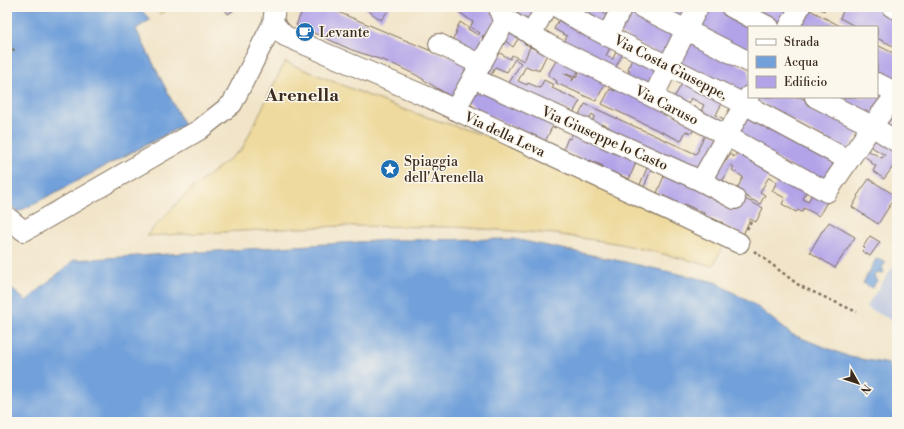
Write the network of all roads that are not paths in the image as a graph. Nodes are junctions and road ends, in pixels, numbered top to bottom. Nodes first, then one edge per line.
1 (546, 7) edge
2 (557, 7) edge
3 (622, 7) edge
4 (698, 7) edge
5 (731, 7) edge
6 (800, 7) edge
7 (892, 7) edge
8 (652, 9) edge
9 (897, 9) edge
10 (505, 13) edge
11 (274, 15) edge
12 (767, 26) edge
13 (790, 26) edge
14 (686, 30) junction
15 (531, 35) junction
16 (607, 36) junction
17 (439, 44) dead end
18 (748, 61) edge
19 (668, 66) junction
20 (477, 71) junction
21 (878, 84) edge
22 (897, 93) edge
23 (653, 98) junction
24 (818, 98) edge
25 (747, 100) edge
26 (455, 110) junction
27 (872, 126) junction
28 (727, 136) junction
29 (897, 142) edge
30 (848, 160) junction
31 (701, 181) junction
32 (735, 199) dead end
33 (7, 217) edge
34 (739, 243) road end

1 - 15 street
2 - 16 street, Via Costa Giuseppe,
3 - 16 street
4 - 14 street
5 - 12 street
6 - 13 street
7 - 9 street
8 - 14 street
10 - 15 street, Via Caruso
10 - 20 street
11 - 26 street, Via della Leva
11 - 33 street
14 - 18 street
14 - 19 street
15 - 23 street, Via Caruso
16 - 19 street, Via Costa Giuseppe,
17 - 20 street, Via Giuseppe lo Casto
19 - 23 street
19 - 25 street, Via Costa Giuseppe,
20 - 26 street
20 - 31 street, Via Giuseppe lo Casto
21 - 22 street
22 - 27 street
23 - 28 street, Via Caruso
24 - 27 street
25 - 28 street
25 - 30 street, Via Costa Giuseppe,
26 - 34 street, Via della Leva
27 - 29 street
27 - 30 street
28 - 30 street, Via Caruso
28 - 31 street
31 - 32 street, Via Giuseppe lo Casto

